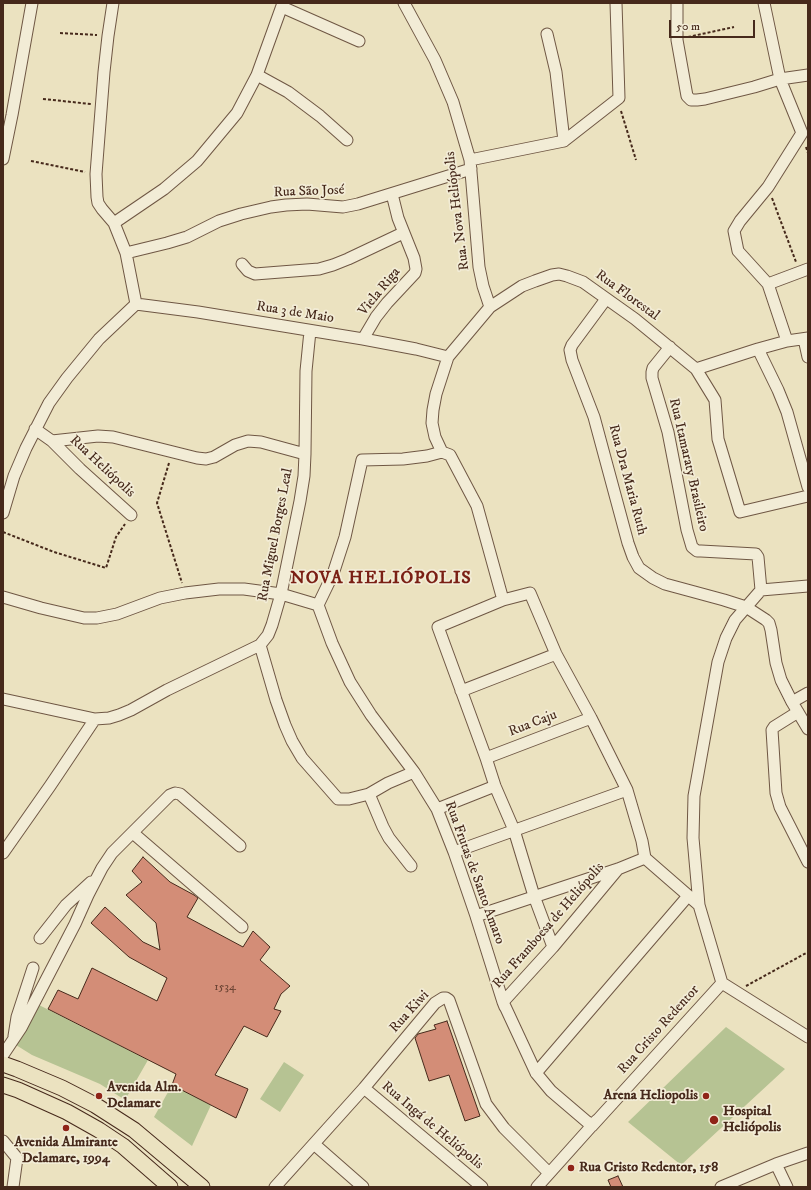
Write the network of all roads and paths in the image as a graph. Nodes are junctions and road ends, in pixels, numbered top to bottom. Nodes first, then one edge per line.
1 (32, 3) edge
2 (113, 3) edge
3 (404, 3) edge
4 (616, 3) edge
5 (677, 3) edge
6 (764, 3) edge
7 (282, 5) edge
8 (734, 27) dead end
9 (60, 33) dead end
10 (547, 34) dead end
11 (108, 36) junction
12 (677, 40) junction
13 (359, 41) dead end
14 (256, 74) junction
15 (808, 75) edge
16 (780, 79) junction
17 (619, 98) junction
18 (43, 99) dead end
19 (102, 106) junction
20 (347, 140) dead end
21 (564, 141) junction
22 (3, 159) edge
23 (636, 160) dead end
24 (32, 161) dead end
25 (470, 165) junction
26 (96, 174) junction
27 (768, 187) junction
28 (392, 194) junction
29 (114, 223) junction
30 (403, 233) junction
31 (126, 253) junction
32 (242, 264) dead end
33 (804, 271) edge
34 (768, 284) junction
35 (606, 299) junction
36 (136, 304) junction
37 (490, 307) junction
38 (310, 331) junction
39 (806, 338) edge
40 (363, 339) junction
41 (787, 341) junction
42 (670, 347) junction
43 (758, 349) junction
44 (448, 357) junction
45 (808, 357) edge
46 (696, 369) junction
47 (35, 429) junction
48 (52, 441) junction
49 (173, 452) junction
50 (446, 453) junction
51 (305, 454) junction
52 (808, 488) edge
53 (808, 496) edge
54 (3, 513) edge
55 (131, 515) joint
56 (3, 532) edge
57 (808, 586) edge
58 (761, 590) junction
59 (185, 593) junction
60 (281, 594) junction
61 (3, 598) edge
62 (503, 600) junction
63 (318, 605) junction
64 (746, 607) junction
65 (260, 645) junction
66 (556, 654) junction
67 (461, 691) junction
68 (808, 693) edge
69 (3, 699) edge
70 (792, 702) junction
71 (798, 712) junction
72 (591, 718) junction
73 (95, 719) junction
74 (808, 729) edge
75 (486, 758) junction
76 (414, 772) junction
77 (495, 786) junction
78 (627, 790) junction
79 (369, 794) junction
80 (437, 809) junction
81 (514, 830) junction
82 (133, 833) junction
83 (240, 846) dead end
84 (454, 852) junction
85 (3, 853) edge
86 (645, 858) junction
87 (808, 862) edge
88 (411, 866) dead end
89 (618, 869) junction
90 (97, 877) junction
91 (534, 896) junction
92 (688, 896) junction
93 (66, 905) junction
94 (699, 905) junction
95 (80, 914) junction
96 (476, 916) junction
97 (242, 927) dead end
98 (40, 938) dead end
99 (553, 947) junction
100 (808, 952) edge
101 (33, 968) dead end
102 (722, 983) junction
103 (735, 991) junction
104 (503, 1002) junction
105 (808, 1037) edge
106 (14, 1039) junction
107 (3, 1055) edge
108 (3, 1064) edge
109 (536, 1073) junction
110 (3, 1085) edge
111 (364, 1088) junction
112 (592, 1126) junction
113 (3, 1141) edge
114 (314, 1144) junction
115 (808, 1153) edge
116 (776, 1164) junction
117 (549, 1174) junction
118 (159, 1181) edge
119 (13, 1187) edge
120 (170, 1187) edge
121 (202, 1187) edge
122 (275, 1187) edge
123 (363, 1187) edge
124 (482, 1187) edge
125 (537, 1187) edge
126 (721, 1187) edge
127 (787, 1187) edge

1 - 22 street
2 - 11 street
3 - 25 street, Rua. Nova Heliópolis
4 - 17 street
5 - 12 street
6 - 16 street
7 - 13 street
7 - 14 street
8 - 12 path
9 - 11 path
10 - 21 street
11 - 19 street
12 - 16 street
14 - 20 street
14 - 29 street
15 - 16 street
16 - 27 street
17 - 21 street
17 - 23 path
18 - 19 path
19 - 26 street
21 - 25 street, Rua São José
24 - 26 path
25 - 28 street, Rua São José
25 - 37 street, Rua. Nova Heliópolis
26 - 29 street
27 - 33 path
27 - 34 street
28 - 30 street, Viela Riga
28 - 31 street, Rua São José
29 - 31 street
30 - 32 street
30 - 40 street, Viela Riga
31 - 36 street
33 - 34 street
34 - 41 street
35 - 37 street, Rua Florestal
35 - 42 street, Rua Florestal
35 - 64 street, Rua Dra Maria Ruth
36 - 38 street, Rua 3 de Maio
36 - 47 street
37 - 44 street, Rua Florestal
38 - 40 street, Rua 3 de Maio
38 - 51 street, Rua Miguel Borges Leal
39 - 41 street
39 - 45 street
40 - 44 street, Rua 3 de Maio
41 - 43 street
42 - 46 street, Rua Florestal
42 - 58 street, Rua Itamaraty Brasileiro
43 - 46 street
43 - 52 street
44 - 50 street, Rua Florestal
46 - 53 street, Rua Florestal
47 - 48 street, Rua Heliópolis
47 - 54 street
48 - 49 street
48 - 55 street, Rua Heliópolis
49 - 51 street
49 - 59 path
50 - 62 street, Rua Florestal
50 - 63 street
51 - 60 street, Rua Miguel Borges Leal
55 - 56 path
57 - 58 street
58 - 64 street
59 - 60 street
59 - 61 street
60 - 63 street
60 - 65 street, Rua Miguel Borges Leal
62 - 66 street
62 - 67 street
63 - 76 street, Rua Frutas de Santo Amaro
64 - 70 street
64 - 94 street
65 - 73 street
65 - 79 street
66 - 67 street
66 - 72 street
67 - 75 street
68 - 70 street
69 - 73 street
70 - 71 street
71 - 74 street
71 - 87 street
72 - 75 street, Rua Caju
72 - 78 street
73 - 85 street
75 - 77 street
76 - 79 street
76 - 80 street, Rua Frutas de Santo Amaro
77 - 80 street
77 - 81 street
78 - 81 street
78 - 86 street
79 - 88 street
80 - 84 street, Rua Frutas de Santo Amaro
81 - 84 street
81 - 91 street
82 - 83 street
82 - 90 street
82 - 97 street
84 - 96 street, Rua Frutas de Santo Amaro
86 - 89 street
86 - 92 street
89 - 91 street
89 - 99 street, Rua Framboesa de Heliópolis
90 - 93 street
90 - 95 street
91 - 96 street
91 - 99 street
92 - 94 street
92 - 109 street
93 - 95 street
93 - 98 street
94 - 102 street
95 - 106 street
96 - 104 street, Rua Frutas de Santo Amaro
99 - 104 street, Rua Framboesa de Heliópolis
100 - 103 path
101 - 106 street
102 - 103 street
102 - 112 street
103 - 105 street
104 - 109 street, Rua Frutas de Santo Amaro
106 - 107 street
108 - 121 main road
109 - 112 street
110 - 118 main road
111 - 114 street, Rua Kiwi
111 - 117 street, Rua Kiwi
111 - 124 street, Rua Ingá de Heliópolis
112 - 117 street
113 - 119 street
114 - 122 street, Rua Kiwi
114 - 123 street
115 - 116 street
116 - 126 street
116 - 127 street
117 - 125 street
118 - 120 main road

